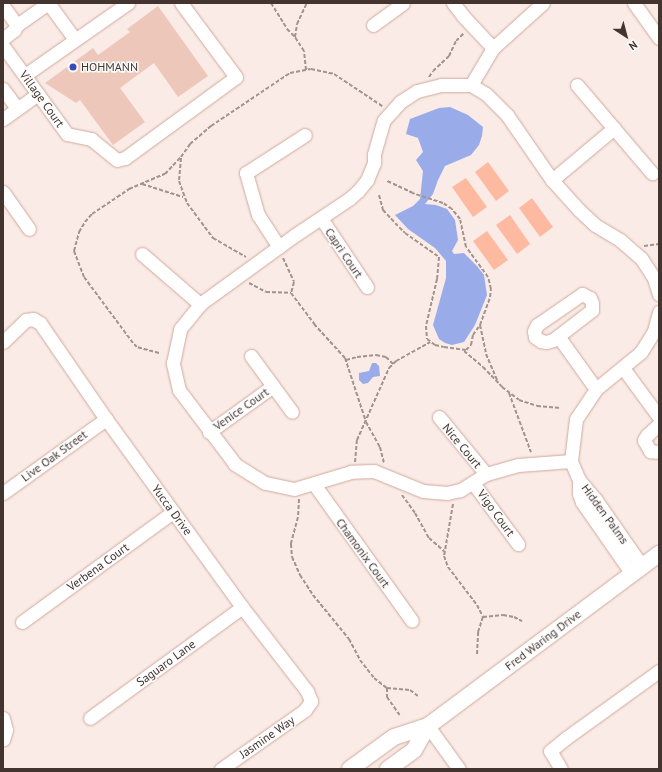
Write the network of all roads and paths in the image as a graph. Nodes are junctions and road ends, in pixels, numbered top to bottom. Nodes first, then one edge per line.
1 (128, 3) edge
2 (180, 3) edge
3 (271, 3) edge
4 (307, 3) edge
5 (403, 3) edge
6 (453, 3) edge
7 (543, 3) edge
8 (634, 3) edge
9 (3, 6) edge
10 (17, 25) junction
11 (373, 25) dead end
12 (466, 31) dead end
13 (295, 37) junction
14 (3, 38) edge
15 (659, 38) edge
16 (75, 40) junction
17 (3, 46) edge
18 (493, 48) junction
19 (306, 70) junction
20 (24, 75) junction
21 (428, 77) dead end
22 (471, 85) junction
23 (577, 85) dead end
24 (3, 89) edge
25 (38, 94) junction
26 (384, 107) dead end
27 (17, 108) junction
28 (3, 119) edge
29 (614, 128) junction
30 (305, 135) dead end
31 (181, 157) junction
32 (652, 173) dead end
33 (552, 180) junction
34 (387, 181) dead end
35 (142, 184) junction
36 (3, 192) edge
37 (379, 194) dead end
38 (183, 197) junction
39 (8, 208) edge
40 (322, 218) junction
41 (29, 229) dead end
42 (659, 244) edge
43 (644, 247) dead end
44 (280, 252) junction
45 (142, 254) dead end
46 (246, 256) dead end
47 (248, 282) dead end
48 (367, 287) dead end
49 (291, 293) junction
50 (659, 294) edge
51 (200, 304) junction
52 (659, 312) edge
53 (480, 325) junction
54 (558, 336) dead end
55 (3, 342) edge
56 (430, 342) junction
57 (463, 351) junction
58 (159, 353) dead end
59 (251, 356) dead end
60 (346, 360) junction
61 (393, 364) junction
62 (623, 368) junction
63 (498, 384) junction
64 (273, 386) junction
65 (596, 389) junction
66 (509, 392) junction
67 (561, 408) dead end
68 (292, 412) dead end
69 (439, 417) dead end
70 (659, 417) edge
71 (106, 419) junction
72 (366, 422) junction
73 (659, 424) edge
74 (209, 432) junction
75 (659, 452) edge
76 (531, 454) dead end
77 (572, 461) junction
78 (355, 463) dead end
79 (384, 464) dead end
80 (486, 474) junction
81 (473, 483) junction
82 (314, 484) junction
83 (3, 493) edge
84 (400, 493) dead end
85 (302, 496) dead end
86 (454, 500) dead end
87 (173, 512) junction
88 (518, 544) dead end
89 (444, 551) junction
90 (659, 554) edge
91 (637, 570) junction
92 (242, 607) junction
93 (483, 617) junction
94 (412, 621) dead end
95 (522, 621) dead end
96 (22, 622) dead end
97 (478, 654) dead end
98 (659, 671) edge
99 (387, 688) junction
100 (418, 696) dead end
101 (311, 701) joint
102 (401, 717) dead end
103 (3, 718) edge
104 (90, 718) dead end
105 (428, 726) junction
106 (3, 740) edge
107 (222, 769) edge
108 (350, 769) edge
109 (388, 769) edge
110 (460, 769) edge
111 (560, 769) edge

1 - 16 street
2 - 25 street, Village Court
3 - 13 path
4 - 13 path
5 - 11 street
6 - 18 street
7 - 18 street
8 - 15 street
9 - 10 street
10 - 14 street
10 - 16 street
12 - 21 path
13 - 19 path
16 - 20 street
17 - 20 street, Village Court
18 - 22 street
19 - 26 path
19 - 31 path
20 - 25 street, Village Court
22 - 33 street
22 - 40 street
23 - 29 street
24 - 27 street
25 - 27 street
27 - 28 street
29 - 32 street
29 - 33 street
30 - 44 street
31 - 35 path
31 - 38 path
33 - 50 street
34 - 53 path
35 - 38 path
35 - 58 path
36 - 39 street
37 - 56 path
38 - 46 path
39 - 41 street
40 - 44 street
40 - 48 street, Capri Court
42 - 43 path
44 - 49 path
44 - 51 street
45 - 51 street
47 - 49 path
49 - 60 path
51 - 74 street
52 - 62 street
53 - 57 path
53 - 63 path
54 - 65 street
55 - 71 street, Yucca Drive
56 - 57 path
56 - 61 path
57 - 63 path
59 - 64 street, Venice Court
60 - 61 path
60 - 72 path
61 - 72 path
62 - 65 street
62 - 70 street
63 - 66 path
64 - 68 street, Venice Court
64 - 74 street, Venice Court
65 - 77 street
66 - 67 path
66 - 76 path
69 - 80 street, Nice Court
71 - 83 street, Live Oak Street
71 - 87 street, Yucca Drive
72 - 78 path
72 - 79 path
73 - 75 street
74 - 82 street
77 - 80 street
77 - 91 street, Hidden Palms
80 - 81 street
81 - 82 street
81 - 88 street, Vigo Court
82 - 94 street, Chamonix Court
84 - 89 path
85 - 99 path
86 - 89 path
87 - 92 street, Yucca Drive
87 - 96 street, Verbena Court
89 - 93 path
90 - 91 main road, Fred Waring Drive
91 - 105 main road, Fred Waring Drive
92 - 101 street, Yucca Drive
92 - 104 street, Saguaro Lane
93 - 95 path
93 - 97 path
98 - 111 street
99 - 100 path
99 - 102 path
101 - 107 street, Jasmine Way
103 - 106 street
105 - 108 main road, Fred Waring Drive
105 - 109 main road, Fred Waring Drive
105 - 110 street

